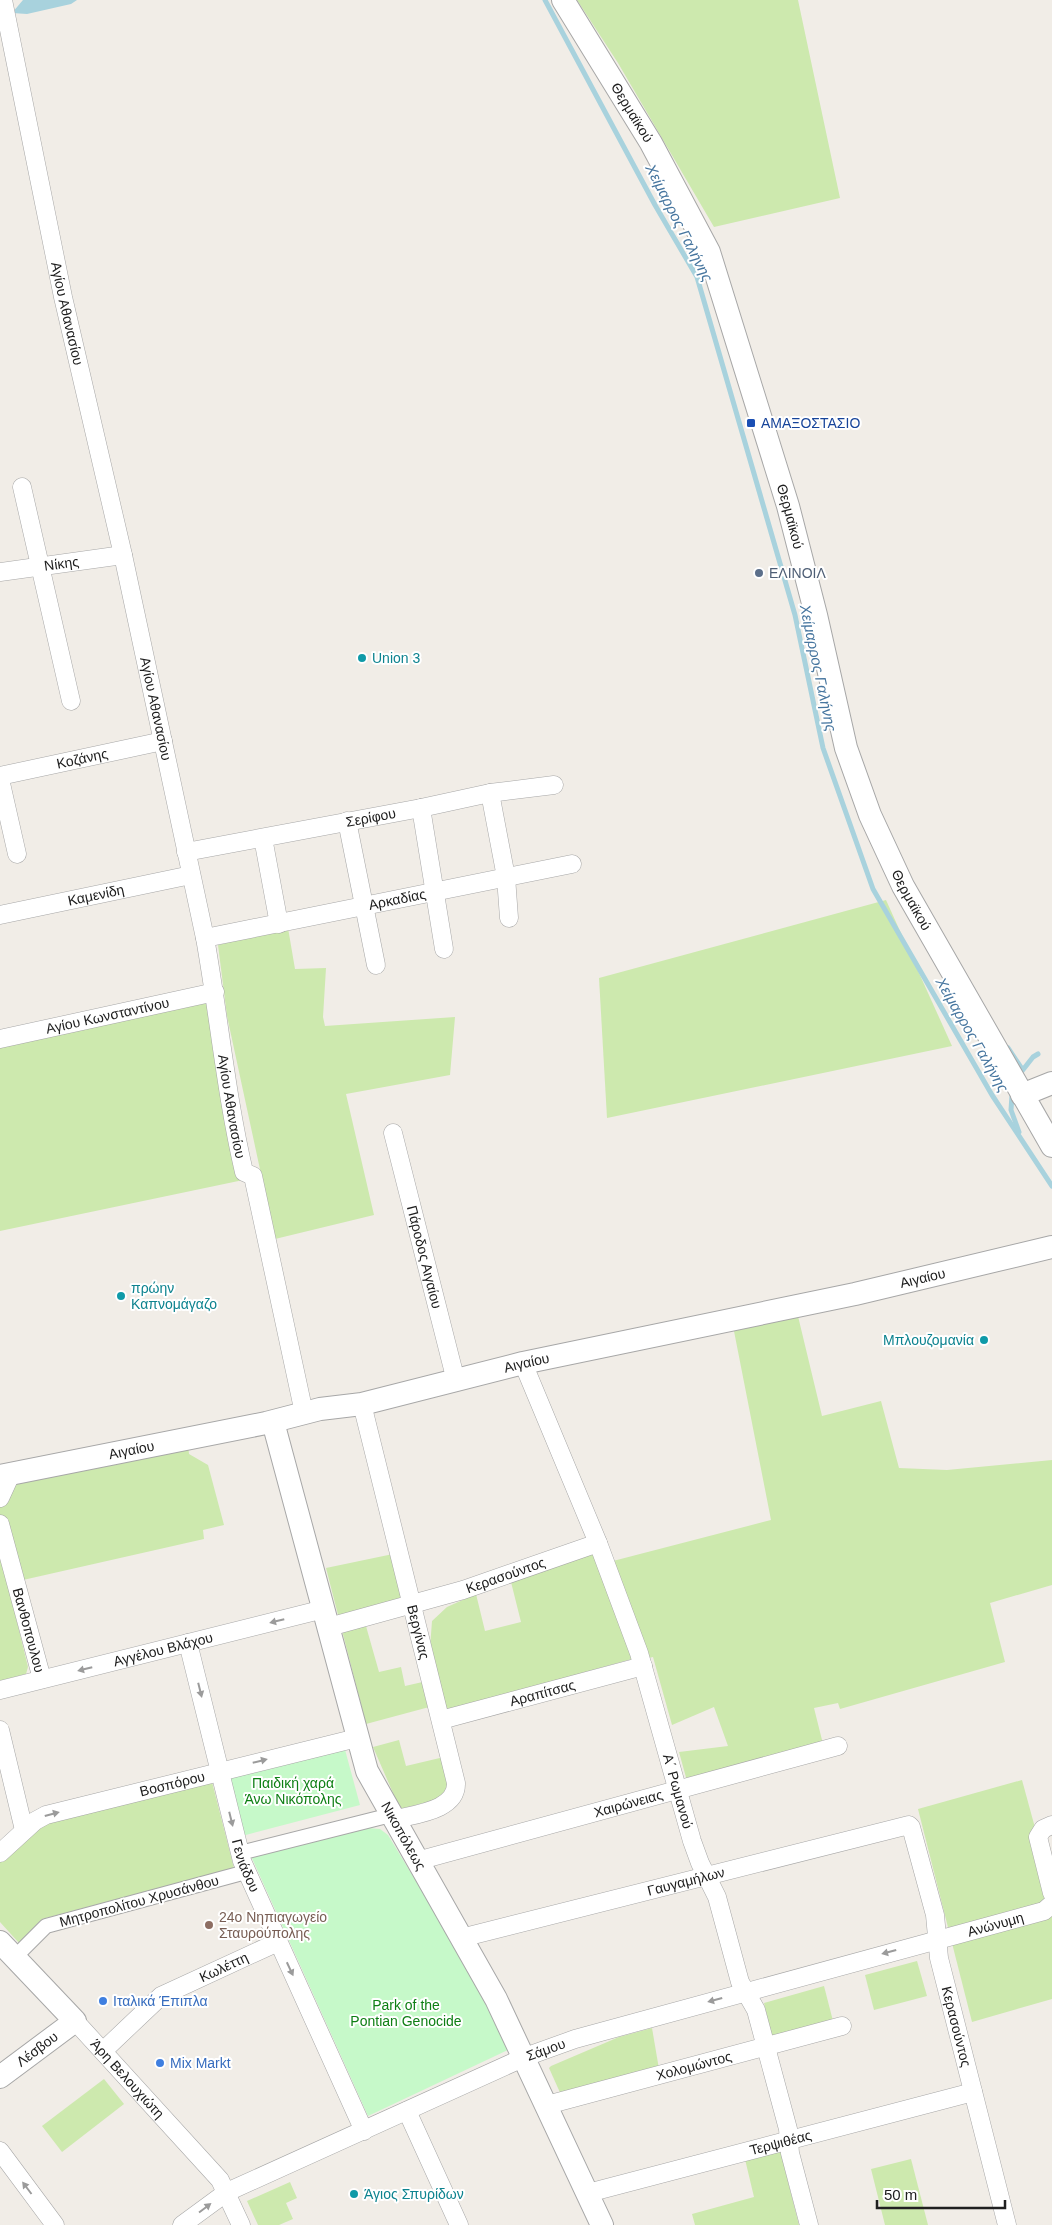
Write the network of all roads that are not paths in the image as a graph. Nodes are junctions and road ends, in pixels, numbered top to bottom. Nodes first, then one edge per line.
1 (563, 0) edge
2 (3, 7) edge
3 (22, 487) dead end
4 (123, 555) junction
5 (40, 565) junction
6 (0, 572) edge
7 (71, 701) dead end
8 (163, 741) junction
9 (0, 778) edge
10 (554, 785) dead end
11 (490, 793) junction
12 (421, 808) junction
13 (347, 822) junction
14 (263, 838) junction
15 (186, 852) junction
16 (17, 854) dead end
17 (572, 864) dead end
18 (191, 874) junction
19 (506, 877) junction
20 (436, 893) junction
21 (364, 907) junction
22 (0, 915) edge
23 (509, 918) dead end
24 (279, 924) junction
25 (205, 938) junction
26 (444, 949) dead end
27 (376, 965) dead end
28 (215, 992) junction
29 (0, 1039) edge
30 (1052, 1084) edge
31 (1022, 1094) junction
32 (393, 1133) dead end
33 (1052, 1146) edge
34 (1052, 1247) edge
35 (523, 1363) junction
36 (456, 1381) junction
37 (362, 1404) junction
38 (304, 1413) junction
39 (273, 1422) junction
40 (5, 1475) edge
41 (0, 1498) edge
42 (0, 1524) edge
43 (598, 1542) junction
44 (411, 1605) junction
45 (326, 1618) junction
46 (188, 1643) junction
47 (643, 1666) junction
48 (42, 1680) junction
49 (0, 1690) edge
50 (441, 1720) junction
51 (0, 1730) edge
52 (357, 1738) junction
53 (838, 1746) dead end
54 (219, 1771) junction
55 (677, 1791) junction
56 (392, 1817) junction
57 (1052, 1825) edge
58 (911, 1827) joint
59 (24, 1830) junction
60 (0, 1853) edge
61 (240, 1853) junction
62 (417, 1861) junction
63 (246, 1872) junction
64 (706, 1877) junction
65 (1052, 1893) edge
66 (1052, 1904) edge
67 (462, 1938) junction
68 (936, 1940) junction
69 (278, 1942) junction
70 (7, 1950) edge
71 (746, 1991) junction
72 (75, 2021) junction
73 (842, 2026) dead end
74 (766, 2047) junction
75 (102, 2051) junction
76 (525, 2058) junction
77 (0, 2077) edge
78 (973, 2092) junction
79 (547, 2105) junction
80 (408, 2111) junction
81 (364, 2131) junction
82 (789, 2140) junction
83 (0, 2151) edge
84 (227, 2192) junction
85 (588, 2193) junction
86 (55, 2225) edge
87 (182, 2225) edge
88 (241, 2225) edge
89 (459, 2225) edge
90 (602, 2225) edge
91 (809, 2225) edge
92 (1007, 2225) edge

1 - 31 street, Θερμαϊκού
2 - 4 street, Αγίου Αθανασίου
3 - 5 street
4 - 5 street, Νίκης
4 - 8 street, Αγίου Αθανασίου
5 - 6 street, Νίκης
5 - 7 street
8 - 9 street, Κοζάνης
8 - 15 street, Αγίου Αθανασίου
9 - 16 street
10 - 11 street, Σερίφου
11 - 12 street, Σερίφου
11 - 19 street
12 - 13 street, Σερίφου
12 - 20 street
13 - 14 street, Σερίφου
13 - 21 street
14 - 15 street, Σερίφου
14 - 24 street
15 - 18 street, Αγίου Αθανασίου
17 - 19 street, Αρκαδίας
18 - 22 street, Καμενίδη
18 - 25 street, Αγίου Αθανασίου
19 - 20 street, Αρκαδίας
19 - 23 street
20 - 21 street, Αρκαδίας
20 - 26 street
21 - 24 street, Αρκαδίας
21 - 27 street
24 - 25 street, Αρκαδίας
25 - 28 street, Αγίου Αθανασίου
28 - 29 street, Αγίου Κωνσταντίνου
28 - 38 street, Αγίου Αθανασίου
30 - 31 street
31 - 33 street, Θερμαϊκού
32 - 36 street, Πάροδος Αιγαίου
34 - 35 street, Αιγαίου
35 - 36 street, Αιγαίου
35 - 43 street, Α΄ Ρωμανού
36 - 37 street, Αιγαίου
37 - 38 street, Αιγαίου
37 - 44 street, Βεργίνας
38 - 39 street, Αιγαίου
39 - 40 street, Αιγαίου
39 - 45 street, Νικοπόλεως
40 - 41 street
42 - 48 street, Βανθοπουλου
43 - 44 street, Κερασούντος
43 - 47 street, Α΄ Ρωμανού
44 - 45 street, Κερασούντος
44 - 50 street, Βεργίνας
45 -> 46 street, Αγγέλου Βλάχου
45 - 52 street, Νικοπόλεως
46 -> 48 street, Αγγέλου Βλάχου
46 -> 54 street, Γενιάδου
47 - 50 street, Αραπίτσας
47 - 55 street, Α΄ Ρωμανού
48 - 49 street, Αγγέλου Βλάχου
50 - 56 street, Βεργίνας
51 - 59 street
54 -> 52 street, Βοσπόρου
52 - 56 street, Νικοπόλεως
53 - 55 street, Χαιρώνειας
59 -> 54 street, Βοσπόρου
54 -> 61 street, Γενιάδου
55 - 62 street, Χαιρώνειας
55 - 64 street, Α΄ Ρωμανού
56 - 61 street
56 - 62 street, Νικοπόλεως
57 - 65 street
58 - 64 street, Γαυγαμήλων
58 - 68 street, Κερασούντος
59 - 60 street, Βοσπόρου
61 - 63 street, Γενιάδου
62 - 67 street, Νικοπόλεως
63 - 69 street, Γενιάδου
63 - 70 street, Μητροπολίτου Χρυσάνθου
64 - 67 street, Γαυγαμήλων
64 - 71 street, Α΄ Ρωμανού
66 - 68 street, Ανώνυμη
67 - 76 street, Νικοπόλεως
68 -> 71 street, Σάμου
68 - 78 street, Κερασούντος
69 - 75 street, Κωλέττη
69 -> 81 street, Γενιάδου
70 - 72 street, Άρη Βελουχιώτη
71 - 74 street, Α΄ Ρωμανού
71 -> 76 street, Σάμου
72 - 75 street, Άρη Βελουχιώτη
72 - 77 street, Λέσβου
73 - 74 street, Χολομώντος
74 - 79 street, Χολομώντος
74 - 82 street, Α΄ Ρωμανού
75 - 84 street, Άρη Βελουχιώτη
76 - 79 street, Νικοπόλεως
76 - 80 street, Σάμου
78 - 82 street, Τερψιθέας
78 - 92 street, Κερασούντος
79 - 85 street, Νικοπόλεως
80 - 81 street, Σάμου
80 - 89 street
81 - 84 street, Σάμου
82 - 85 street, Τερψιθέας
82 - 91 street, Α΄ Ρωμανού
86 -> 83 street
87 -> 84 street, Σάμου
84 - 88 street, Άρη Βελουχιώτη
85 - 90 street, Νικοπόλεως

